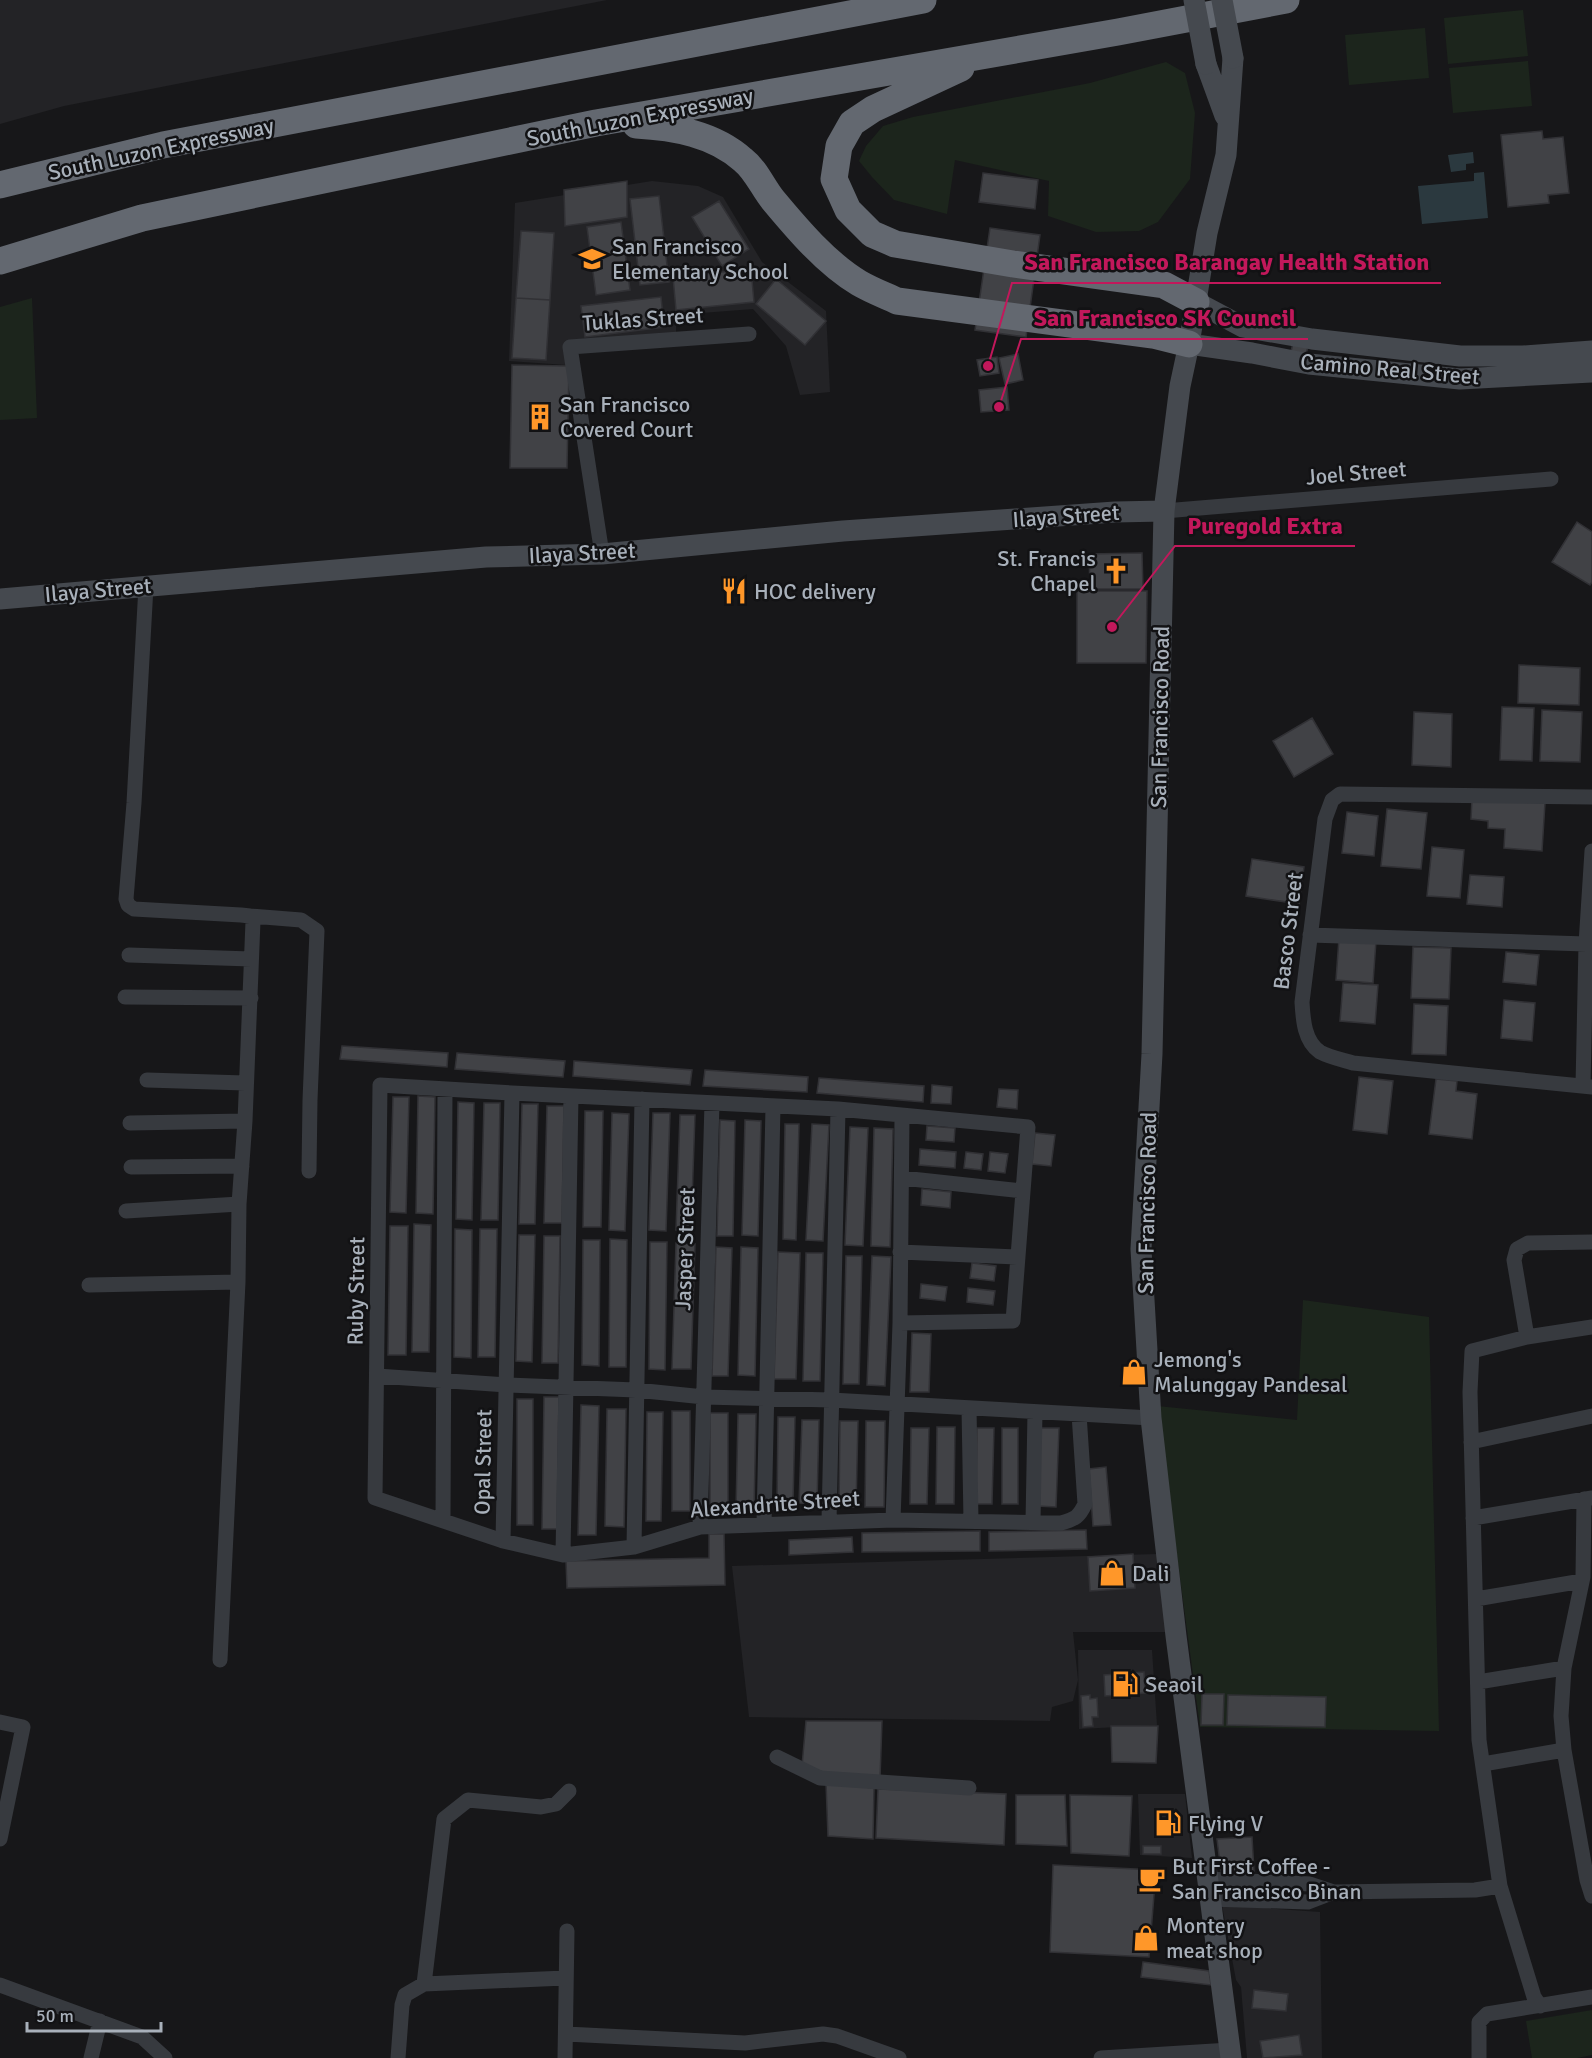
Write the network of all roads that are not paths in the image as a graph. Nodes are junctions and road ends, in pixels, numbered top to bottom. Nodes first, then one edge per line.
1 (923, 0) edge
2 (1194, 0) edge
3 (1222, 0) edge
4 (1286, 0) edge
5 (994, 53) junction
6 (596, 123) junction
7 (1228, 125) junction
8 (0, 184) edge
9 (0, 261) edge
10 (1196, 302) junction
11 (749, 334) dead end
12 (1189, 344) junction
13 (1592, 351) edge
14 (1468, 356) junction
15 (1592, 372) edge
16 (1467, 379) junction
17 (1551, 479) dead end
18 (1164, 511) junction
19 (602, 554) junction
20 (146, 586) junction
21 (0, 598) edge
22 (1592, 797) edge
23 (1592, 851) edge
24 (250, 916) junction
25 (1310, 935) junction
26 (1586, 944) junction
27 (129, 955) dead end
28 (251, 959) junction
29 (124, 997) dead end
30 (251, 998) junction
31 (147, 1080) dead end
32 (245, 1083) junction
33 (1588, 1087) edge
34 (445, 1089) junction
35 (513, 1094) junction
36 (571, 1096) junction
37 (642, 1100) junction
38 (712, 1103) junction
39 (773, 1106) junction
40 (838, 1109) junction
41 (902, 1116) junction
42 (245, 1121) junction
43 (130, 1123) dead end
44 (242, 1166) junction
45 (131, 1167) dead end
46 (309, 1171) dead end
47 (902, 1178) junction
48 (1023, 1191) junction
49 (239, 1204) junction
50 (126, 1211) dead end
51 (1591, 1247) edge
52 (900, 1252) junction
53 (1017, 1257) junction
54 (238, 1282) junction
55 (88, 1285) dead end
56 (900, 1323) junction
57 (1592, 1327) edge
58 (1527, 1337) junction
59 (377, 1376) junction
60 (444, 1381) junction
61 (507, 1385) junction
62 (567, 1386) junction
63 (636, 1390) junction
64 (704, 1397) junction
65 (766, 1397) junction
66 (831, 1400) junction
67 (896, 1404) junction
68 (969, 1408) junction
69 (1035, 1412) junction
70 (1079, 1414) junction
71 (1592, 1416) edge
72 (1151, 1418) junction
73 (1471, 1442) junction
74 (375, 1497) joint
75 (1588, 1499) edge
76 (1473, 1518) junction
77 (443, 1520) junction
78 (893, 1520) junction
79 (970, 1521) junction
80 (829, 1522) junction
81 (1033, 1522) junction
82 (764, 1524) junction
83 (700, 1527) junction
84 (503, 1540) junction
85 (634, 1547) junction
86 (563, 1555) junction
87 (1582, 1581) junction
88 (1476, 1599) junction
89 (220, 1660) dead end
90 (1564, 1668) junction
91 (1478, 1682) junction
92 (0, 1722) edge
93 (1564, 1750) junction
94 (777, 1757) dead end
95 (1483, 1764) junction
96 (969, 1788) dead end
97 (569, 1791) dead end
98 (0, 1839) edge
99 (1500, 1886) junction
100 (1208, 1889) junction
101 (1592, 1896) edge
102 (567, 1930) dead end
103 (565, 1978) junction
104 (0, 1984) edge
105 (424, 1984) junction
106 (1592, 1997) edge
107 (1540, 2006) junction
108 (100, 2021) junction
109 (566, 2034) junction
110 (1230, 2054) edge
111 (91, 2058) edge
112 (165, 2058) edge
113 (398, 2058) edge
114 (565, 2058) edge
115 (898, 2058) edge
116 (1101, 2058) edge
117 (1479, 2058) edge

1 - 8 highway, South Luzon Expressway
2 - 7 main road, bridge
3 - 7 main road, San Francisco Road, bridge
4 - 5 highway, South Luzon Expressway
5 - 6 highway, South Luzon Expressway
5 - 10 highway
6 - 9 highway, South Luzon Expressway
6 - 12 highway
7 - 10 main road, San Francisco Road
10 - 12 main road, San Francisco Road
10 - 14 main road, Camino Real Street
11 - 19 street, Tuklas Street
12 - 16 main road, Camino Real Street
12 - 18 main road, San Francisco Road
13 - 14 main road, Camino Real Street
14 - 16 main road
15 - 16 main road, Camino Real Street
17 - 18 street, Joel Street
18 - 19 main road, Ilaya Street
18 - 72 main road, San Francisco Road
19 - 20 main road, Ilaya Street
20 - 21 main road, Ilaya Street
20 - 24 street
22 - 25 street, Basco Street
23 - 26 street
24 - 28 street
24 - 46 street
25 - 26 street
25 - 33 street, Basco Street
26 - 33 street
27 - 28 street
28 - 30 street
29 - 30 street
30 - 32 street
31 - 32 street
32 - 42 street
34 - 35 street
34 - 59 street, Ruby Street
34 - 60 street
35 - 36 street
35 - 61 street, Opal Street
36 - 37 street
36 - 62 street
37 - 38 street
37 - 63 street
38 - 39 street
38 - 64 street, Jasper Street
39 - 40 street
39 - 65 street
40 - 41 street
40 - 66 street
41 - 47 street
41 - 48 street
42 - 43 street
42 - 44 street
44 - 45 street
44 - 49 street
47 - 48 street
47 - 52 street
48 - 53 street
49 - 50 street
49 - 54 street
51 - 58 street
52 - 53 street
52 - 56 street
53 - 56 street
54 - 55 street
54 - 89 street
56 - 67 street
57 - 58 street
58 - 73 street
59 - 60 street
59 - 74 street, Ruby Street
60 - 61 street
60 - 77 street
61 - 62 street
61 - 84 street, Opal Street
62 - 63 street
62 - 86 street
63 - 64 street
63 - 85 street
64 - 65 street
64 - 83 street, Jasper Street
65 - 66 street
65 - 82 street
66 - 67 street
66 - 80 street
67 - 68 street
67 - 78 street
68 - 69 street
68 - 79 street
69 - 70 street
69 - 81 street
70 - 72 street
70 - 81 street, Alexandrite Street
71 - 73 street
72 - 100 main road, San Francisco Road
73 - 76 street
74 - 77 street, Alexandrite Street
75 - 76 street
75 - 87 street
76 - 88 street
77 - 84 street, Alexandrite Street
78 - 79 street, Alexandrite Street
78 - 80 street, Alexandrite Street
79 - 81 street, Alexandrite Street
80 - 82 street, Alexandrite Street
82 - 83 street, Alexandrite Street
83 - 85 street, Alexandrite Street
84 - 86 street, Alexandrite Street
85 - 86 street, Alexandrite Street
87 - 88 street
87 - 90 street
88 - 91 street
90 - 91 street
90 - 93 street
91 - 95 street
92 - 98 street
93 - 95 street
93 - 101 street
94 - 96 street
95 - 99 street
97 - 105 street
99 - 100 street
99 - 107 street
100 - 110 main road, San Francisco Road
102 - 103 street
103 - 105 street
103 - 109 street
104 - 108 street
105 - 113 street
106 - 107 street
107 - 117 street
108 - 111 street
108 - 112 street
109 - 114 street
109 - 115 street
110 - 116 street

